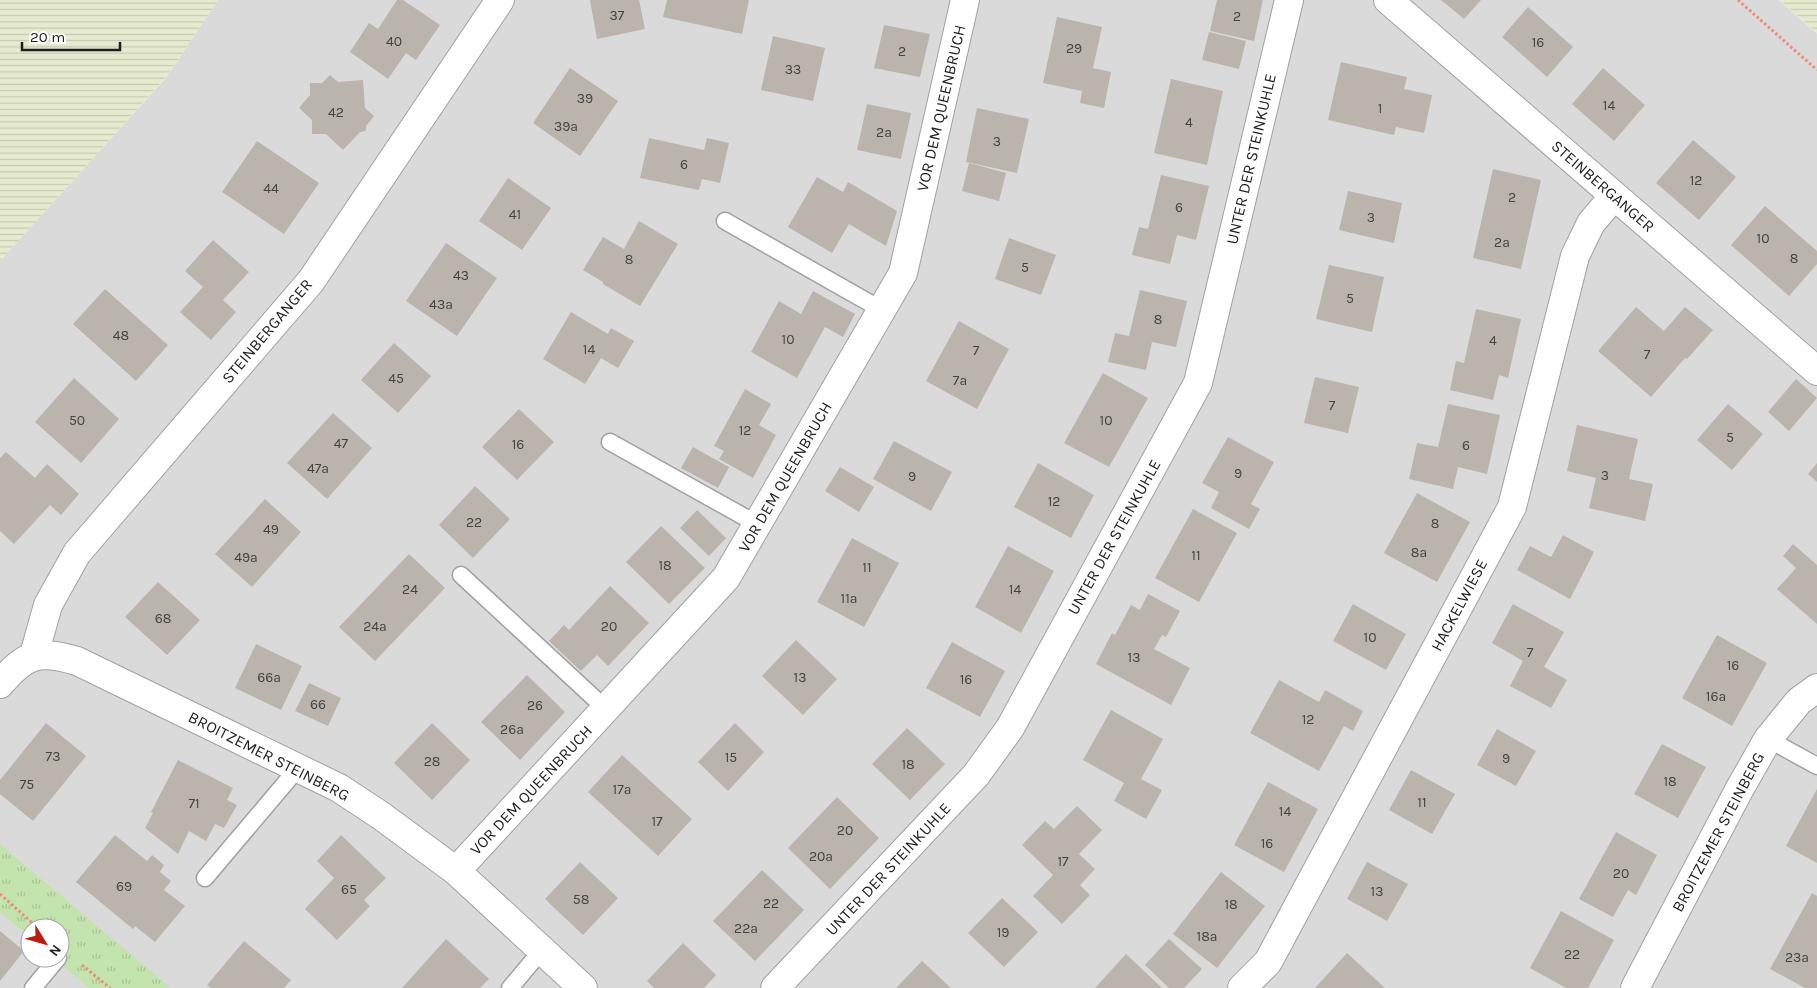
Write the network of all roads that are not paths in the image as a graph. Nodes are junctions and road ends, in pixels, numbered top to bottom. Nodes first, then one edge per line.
1 (500, 0) edge
2 (965, 0) edge
3 (1289, 0) edge
4 (1388, 0) edge
5 (1614, 196) junction
6 (725, 221) dead end
7 (882, 310) junction
8 (1817, 372) edge
9 (610, 442) dead end
10 (758, 524) junction
11 (461, 575) dead end
12 (34, 655) junction
13 (0, 684) edge
14 (1817, 688) edge
15 (606, 710) junction
16 (1768, 739) junction
17 (1817, 766) edge
18 (298, 768) junction
19 (456, 871) junction
20 (204, 878) dead end
21 (542, 950) junction
22 (50, 968) edge
23 (33, 988) edge
24 (510, 988) edge
25 (583, 988) edge
26 (775, 988) edge
27 (1242, 988) edge
28 (1635, 988) edge

1 - 12 street, STEINBERGANGER
2 - 7 street, VOR DEM QUEENBRUCH
3 - 26 street, UNTER DER STEINKUHLE
4 - 5 street, STEINBERGANGER
5 - 8 street, STEINBERGANGER
5 - 27 street, HACKELWIESE
6 - 7 lane
7 - 10 street, VOR DEM QUEENBRUCH
9 - 10 lane
10 - 15 street, VOR DEM QUEENBRUCH
11 - 15 lane
12 - 13 street
12 - 18 street, BROITZEMER STEINBERG
14 - 16 street, BROITZEMER STEINBERG
15 - 19 street, VOR DEM QUEENBRUCH
16 - 17 lane
16 - 28 street, BROITZEMER STEINBERG
18 - 19 street, BROITZEMER STEINBERG
18 - 20 lane
19 - 21 street, BROITZEMER STEINBERG
21 - 24 lane
21 - 25 street, BROITZEMER STEINBERG
22 - 23 lane

